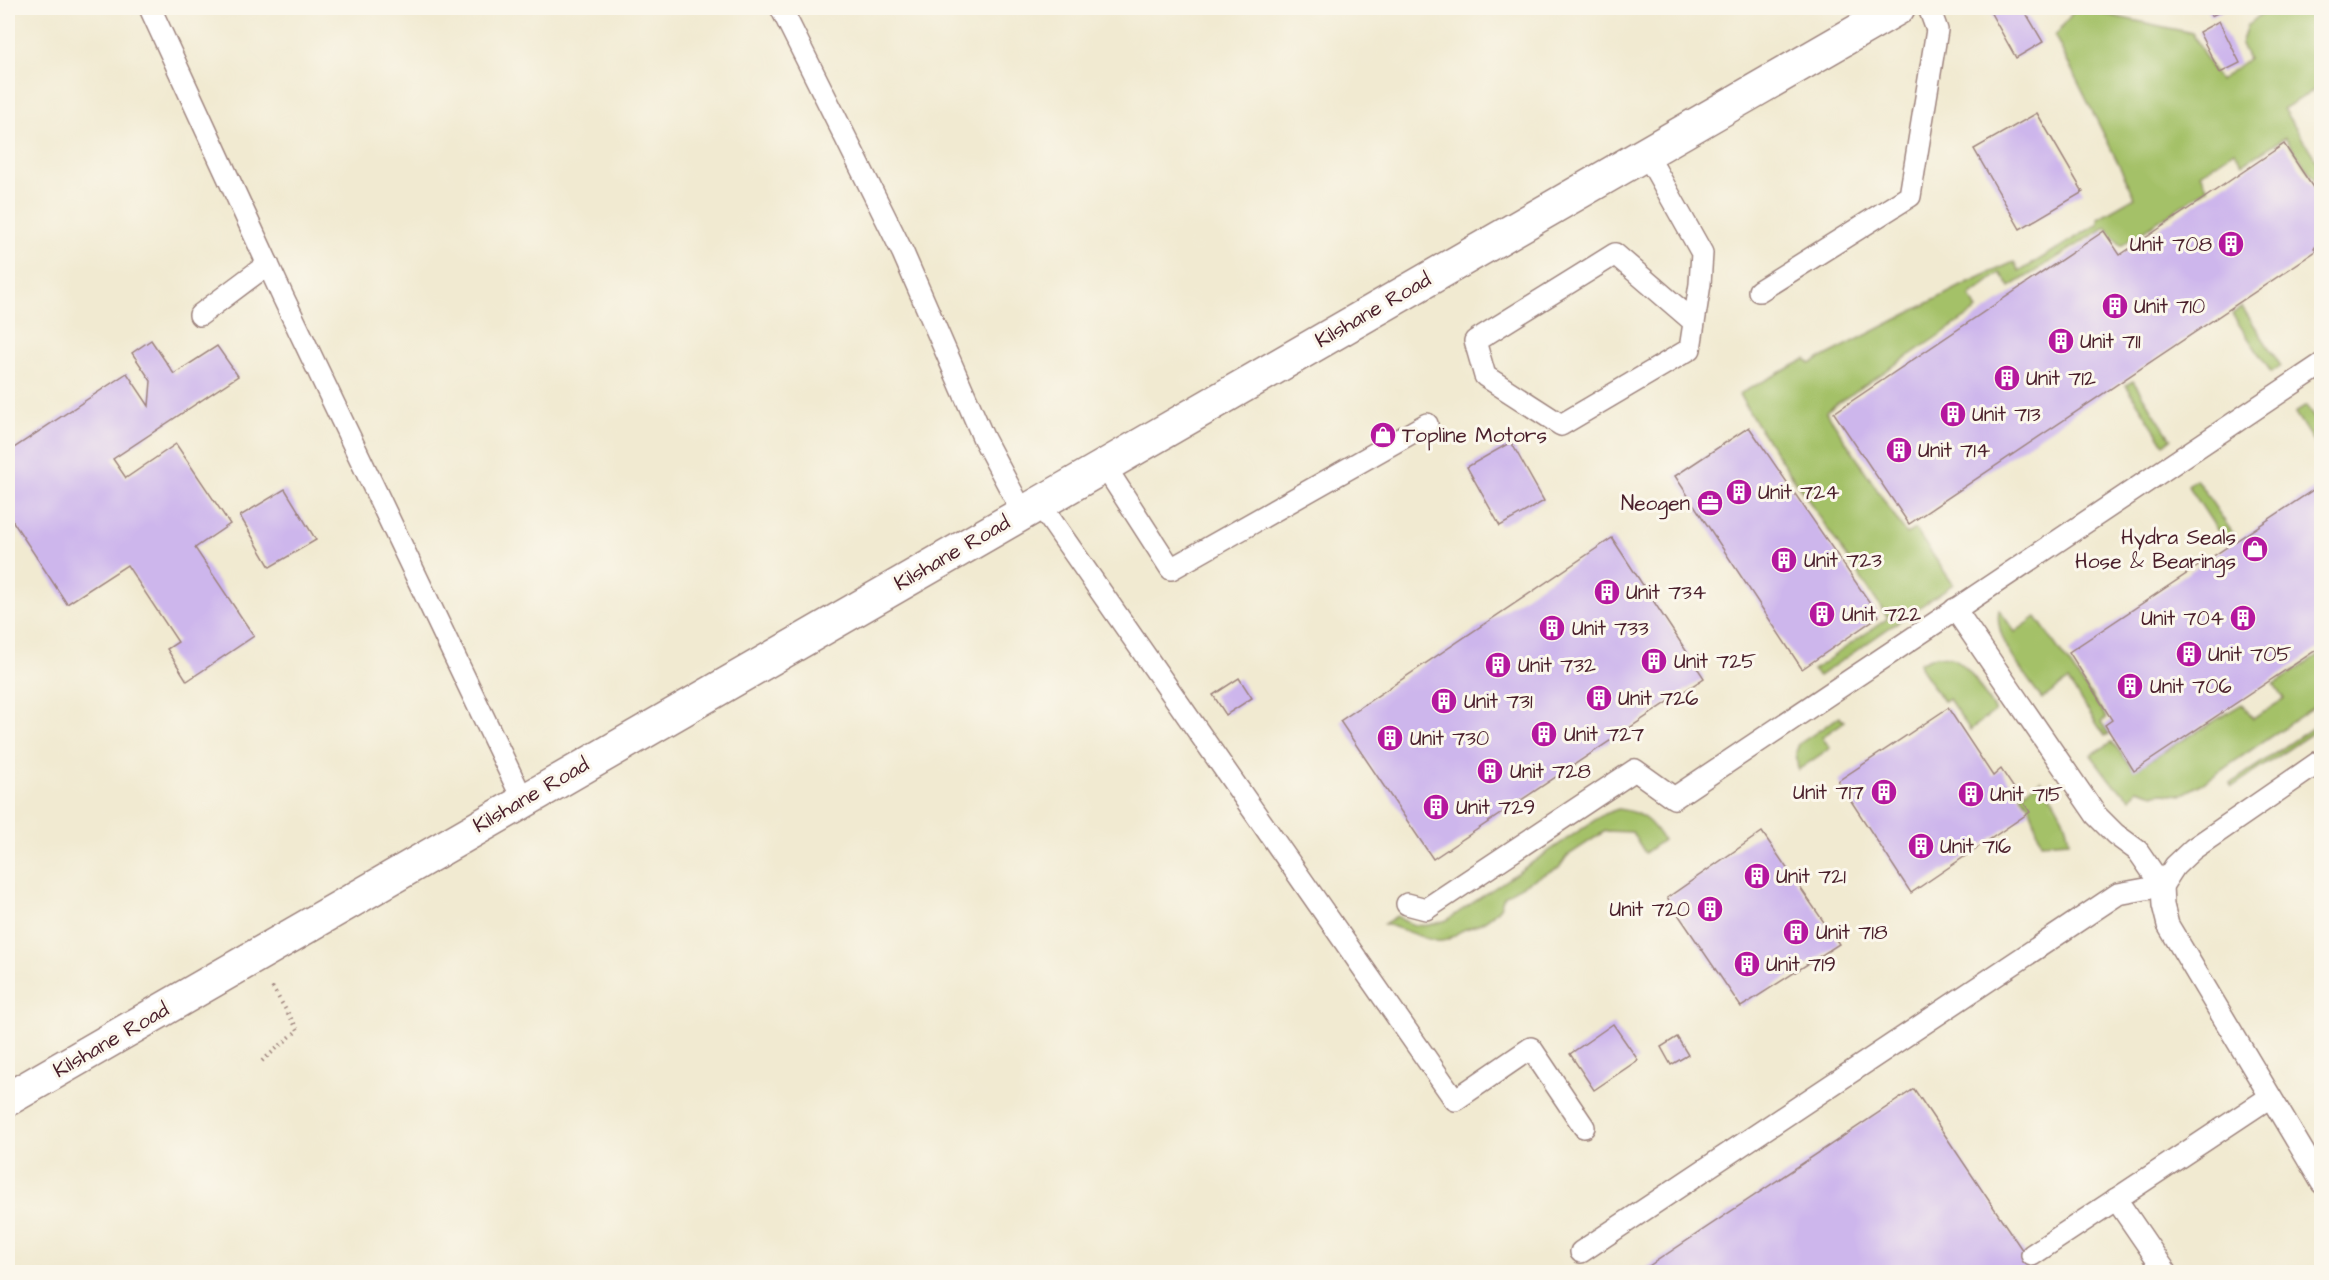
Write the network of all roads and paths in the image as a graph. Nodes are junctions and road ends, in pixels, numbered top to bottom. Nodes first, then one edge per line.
1 (150, 8) edge
2 (781, 8) edge
3 (1898, 8) edge
4 (1929, 8) edge
5 (1646, 153) junction
6 (268, 264) junction
7 (1759, 291) dead end
8 (200, 315) dead end
9 (1694, 322) junction
10 (2322, 364) edge
11 (1427, 424) dead end
12 (1104, 465) junction
13 (1031, 508) junction
14 (1955, 609) junction
15 (2322, 760) edge
16 (523, 800) junction
17 (2162, 886) junction
18 (1407, 904) dead end
19 (254, 956) junction
20 (262, 1061) dead end
21 (2270, 1097) junction
22 (8, 1099) edge
23 (1584, 1127) dead end
24 (2322, 1183) edge
25 (2116, 1199) junction
26 (1581, 1252) dead end
27 (2032, 1255) dead end
28 (2166, 1272) edge

1 - 6 lane
2 - 13 lane
3 - 5 street, Kilshane Road
4 - 7 lane
5 - 9 lane
5 - 12 street, Kilshane Road
6 - 8 lane
6 - 16 lane
9 - 9 lane
10 - 14 lane
11 - 12 lane
12 - 13 street, Kilshane Road
13 - 16 street, Kilshane Road
13 - 23 lane
14 - 17 lane
14 - 18 lane
15 - 17 lane
16 - 19 street, Kilshane Road
17 - 21 lane
17 - 26 lane
19 - 20 path
19 - 22 street, Kilshane Road
21 - 24 lane
21 - 25 lane
25 - 27 lane
25 - 28 lane

